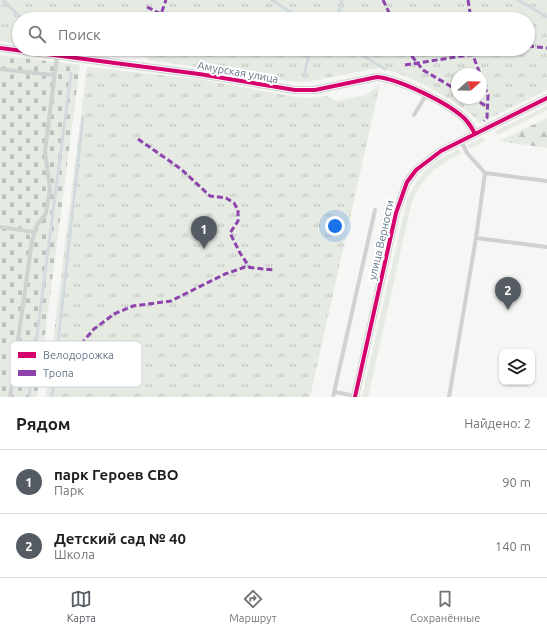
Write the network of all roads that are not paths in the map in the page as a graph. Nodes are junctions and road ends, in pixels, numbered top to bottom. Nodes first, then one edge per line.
1 (0, 48) edge
2 (12, 49) edge
3 (57, 56) edge
4 (64, 56) edge
5 (0, 70) edge
6 (53, 75) junction
7 (426, 96) junction
8 (547, 98) edge
9 (414, 115) dead end
10 (475, 134) junction
11 (461, 141) junction
12 (485, 173) junction
13 (547, 182) edge
14 (375, 210) dead end
15 (0, 227) edge
16 (34, 232) junction
17 (476, 238) junction
18 (547, 247) edge
19 (18, 341) edge
20 (11, 387) edge
21 (335, 392) junction
22 (10, 397) edge
23 (333, 397) edge
24 (355, 397) edge
25 (449, 397) edge

1 - 2 street, Амурская улица
3 - 6 lane
4 - 7 street, Амурская улица
5 - 6 lane
6 - 16 lane
7 - 9 lane
7 - 10 street
8 - 10 street, улица Верности
10 - 11 street, улица Верности
11 - 12 lane
11 - 24 street, улица Верности
12 - 13 lane
12 - 17 lane
14 - 21 lane
15 - 16 lane
16 - 19 lane
17 - 18 lane
17 - 25 lane
20 - 22 lane
21 - 23 lane
21 - 24 lane

